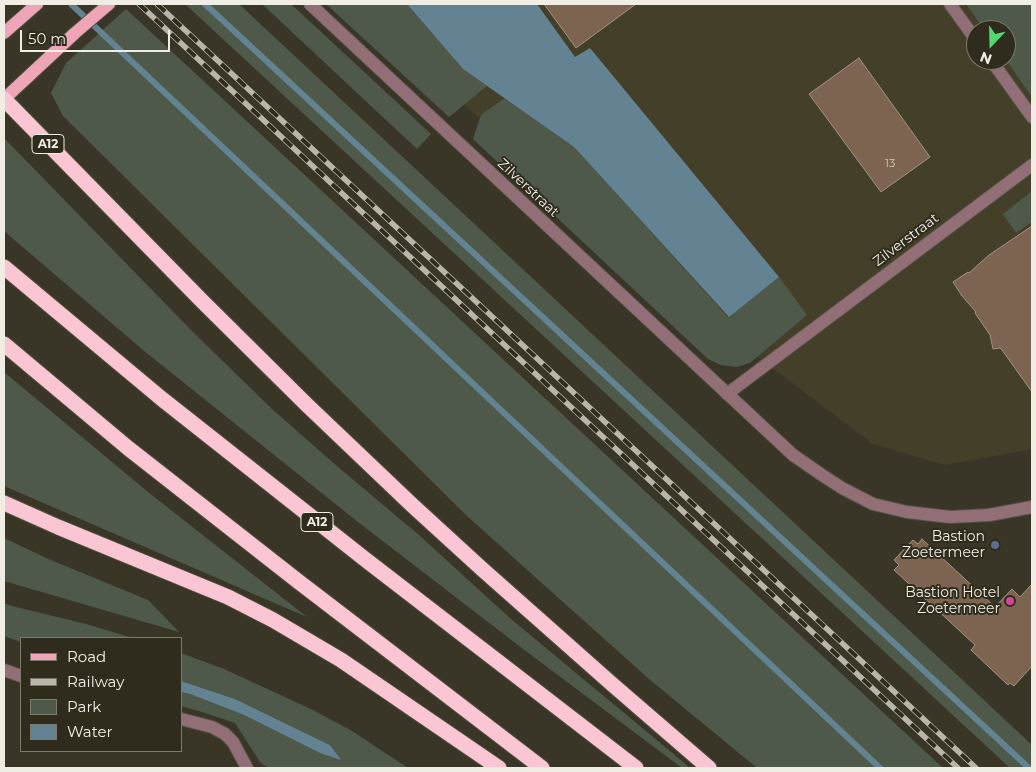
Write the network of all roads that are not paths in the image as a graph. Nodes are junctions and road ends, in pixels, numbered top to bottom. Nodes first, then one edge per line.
1 (37, 4) edge
2 (109, 4) edge
3 (310, 4) edge
4 (950, 4) edge
5 (966, 26) edge
6 (4, 32) edge
7 (998, 70) edge
8 (4, 99) edge
9 (1032, 117) edge
10 (1032, 165) edge
11 (4, 267) edge
12 (4, 344) edge
13 (727, 394) junction
14 (4, 503) edge
15 (1032, 506) edge
16 (4, 670) edge
17 (20, 676) edge
18 (182, 719) edge
19 (246, 768) edge
20 (499, 768) edge
21 (542, 768) edge
22 (636, 768) edge
23 (709, 768) edge

1 - 6 main road
2 - 8 main road
3 - 13 street, Zilverstraat
4 - 5 street
7 - 9 street
8 - 23 highway, A12
10 - 13 street, Zilverstraat
11 - 22 highway, A12
12 - 21 highway
13 - 15 street, Zilverstraat
14 - 20 highway
16 - 17 street
18 - 19 street

